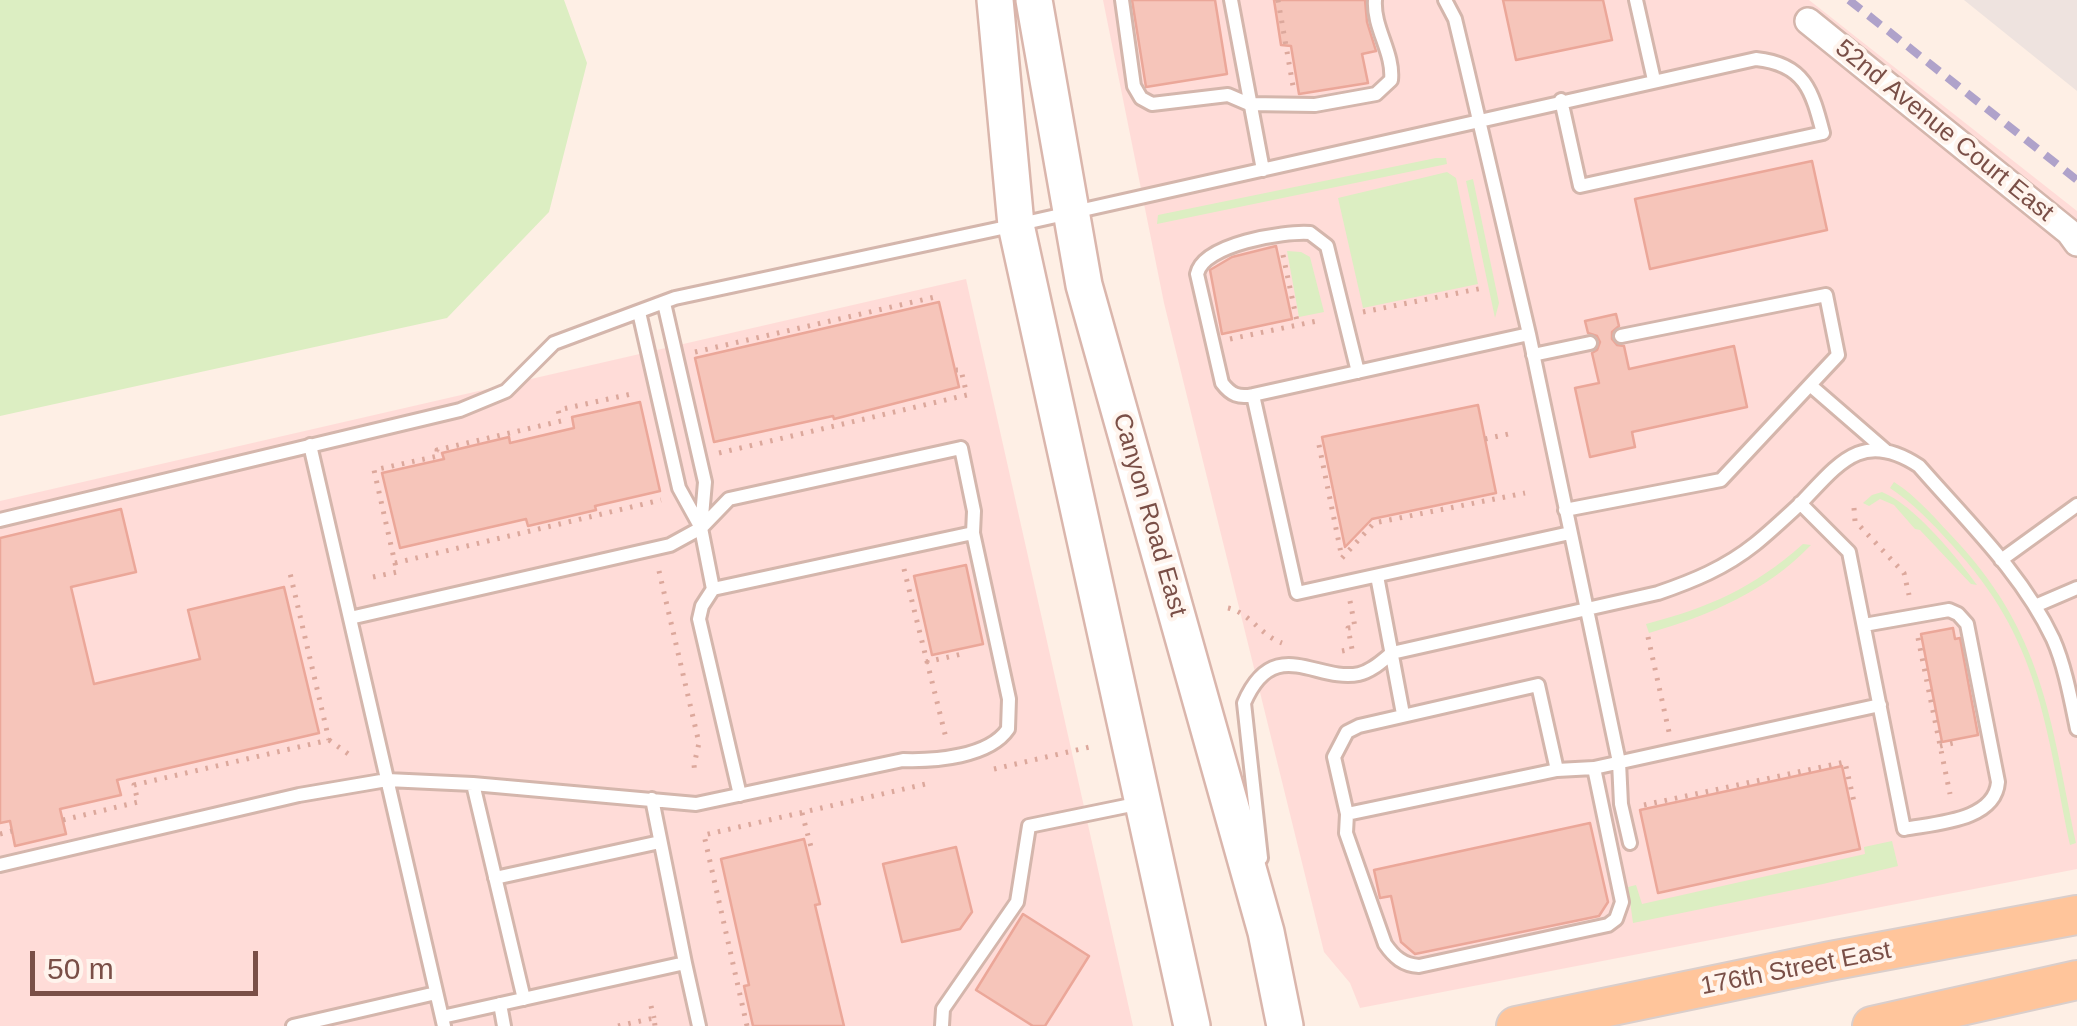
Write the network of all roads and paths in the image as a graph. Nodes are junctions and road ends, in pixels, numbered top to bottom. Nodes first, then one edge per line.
1 (995, 0) edge
2 (1034, 0) edge
3 (1122, 0) edge
4 (1231, 0) edge
5 (1278, 0) edge
6 (1376, 0) edge
7 (1445, 0) edge
8 (1636, 0) edge
9 (1808, 21) dead end
10 (1654, 80) junction
11 (1294, 95) dead end
12 (1561, 100) junction
13 (1249, 104) junction
14 (1480, 122) junction
15 (1263, 170) junction
16 (1070, 213) junction
17 (1016, 225) junction
18 (2077, 242) edge
19 (1282, 252) dead end
20 (1483, 288) dead end
21 (935, 297) dead end
22 (664, 303) junction
23 (639, 312) junction
24 (1357, 314) dead end
25 (1335, 318) dead end
26 (1298, 326) junction
27 (1529, 334) junction
28 (1622, 336) dead end
29 (1227, 340) dead end
30 (1590, 343) dead end
31 (692, 352) dead end
32 (1533, 355) junction
33 (956, 370) dead end
34 (1358, 372) junction
35 (1810, 385) junction
36 (641, 392) dead end
37 (1254, 395) junction
38 (1513, 434) dead end
39 (1485, 439) dead end
40 (310, 445) junction
41 (1319, 445) dead end
42 (1885, 450) junction
43 (712, 456) dead end
44 (1525, 493) dead end
45 (668, 499) dead end
46 (1800, 503) junction
47 (2077, 505) edge
48 (1854, 508) dead end
49 (1565, 510) junction
50 (0, 520) edge
51 (701, 528) junction
52 (973, 533) junction
53 (1570, 533) junction
54 (2001, 560) junction
55 (394, 563) junction
56 (904, 568) dead end
57 (659, 571) dead end
58 (290, 574) dead end
59 (1377, 576) junction
60 (373, 578) dead end
61 (713, 588) junction
62 (2077, 588) edge
63 (1350, 602) dead end
64 (1912, 604) dead end
65 (2035, 606) junction
66 (1228, 608) dead end
67 (1586, 610) junction
68 (350, 618) junction
69 (1864, 625) junction
70 (1916, 626) dead end
71 (1648, 638) dead end
72 (1296, 643) dead end
73 (1342, 651) dead end
74 (1392, 653) junction
75 (962, 654) dead end
76 (926, 662) junction
77 (1880, 706) junction
78 (1402, 714) junction
79 (2077, 729) edge
80 (1669, 733) dead end
81 (1957, 739) dead end
82 (329, 740) junction
83 (947, 744) dead end
84 (1094, 746) dead end
85 (1940, 746) junction
86 (350, 756) dead end
87 (1619, 762) junction
88 (1594, 768) junction
89 (990, 770) dead end
90 (1556, 770) junction
91 (695, 774) dead end
92 (387, 780) junction
93 (936, 782) dead end
94 (473, 784) junction
95 (740, 794) junction
96 (1950, 794) dead end
97 (652, 800) junction
98 (1143, 802) junction
99 (1854, 802) dead end
100 (1641, 805) dead end
101 (802, 813) junction
102 (1347, 814) junction
103 (63, 820) dead end
104 (12, 831) dead end
105 (0, 834) edge
106 (660, 842) junction
107 (1630, 843) dead end
108 (806, 848) dead end
109 (0, 864) edge
110 (495, 878) junction
111 (2077, 915) edge
112 (1266, 932) junction
113 (685, 963) junction
114 (2077, 980) edge
115 (436, 993) junction
116 (524, 999) junction
117 (500, 1004) junction
118 (651, 1006) dead end
119 (654, 1018) junction
120 (443, 1022) edge
121 (317, 1023) edge
122 (292, 1026) edge
123 (504, 1026) edge
124 (618, 1026) edge
125 (656, 1026) edge
126 (699, 1026) edge
127 (748, 1026) edge
128 (942, 1026) edge
129 (1192, 1026) edge
130 (1286, 1026) edge
131 (1516, 1026) edge
132 (1872, 1026) edge

1 - 17 main road
2 - 16 main road, Canyon Road East
3 - 13 lane
4 - 13 lane
5 - 11 path
6 - 13 lane
7 - 14 lane
8 - 10 lane
9 - 18 street, 52nd Avenue Court East
10 - 12 lane
10 - 12 lane
12 - 14 lane
13 - 15 lane
14 - 15 lane
14 - 27 lane
15 - 16 lane
16 - 17 lane
16 - 112 main road, Canyon Road East
17 - 22 lane
17 - 98 main road
19 - 26 path
20 - 24 path
21 - 31 path
22 - 23 lane
22 - 51 lane
23 - 40 lane
23 - 51 lane
25 - 26 path
26 - 29 path
27 - 32 lane
27 - 34 lane
28 - 35 lane
30 - 32 lane
32 - 49 lane
33 - 43 path
34 - 37 lane
34 - 37 lane
35 - 42 lane
35 - 49 lane
36 - 55 path
37 - 59 lane
38 - 39 path
40 - 50 lane
40 - 68 lane
41 - 44 path
42 - 46 lane
42 - 54 lane
45 - 55 path
46 - 67 lane
46 - 69 lane
47 - 54 lane
48 - 64 path
49 - 53 lane
51 - 52 lane
51 - 61 lane
51 - 68 lane
52 - 61 lane
52 - 95 lane
53 - 59 lane
53 - 67 lane
54 - 65 lane
55 - 60 path
56 - 76 path
57 - 91 path
58 - 82 path
59 - 74 lane
61 - 95 lane
62 - 65 lane
63 - 73 path
65 - 79 lane
66 - 72 path
67 - 74 lane
67 - 87 lane
68 - 92 lane
69 - 77 lane
69 - 77 lane
70 - 85 path
71 - 80 path
74 - 78 lane
74 - 112 lane
75 - 76 path
76 - 83 path
77 - 87 lane
78 - 90 lane
78 - 102 lane
81 - 85 path
82 - 86 path
82 - 103 path
84 - 89 path
85 - 96 path
87 - 88 lane
87 - 107 lane
88 - 90 lane
88 - 102 lane
90 - 102 lane
92 - 94 lane
92 - 109 lane
92 - 115 lane
93 - 101 path
94 - 97 lane
94 - 110 lane
95 - 97 lane
97 - 106 lane
98 - 128 lane
98 - 129 main road
99 - 100 path
101 - 108 path
101 - 127 path
104 - 105 path
106 - 110 lane
106 - 113 lane
110 - 116 lane
111 - 131 main road, 176th Street East
112 - 130 main road, Canyon Road East
113 - 116 lane
113 - 126 lane
114 - 132 main road
115 - 120 lane
115 - 121 lane
116 - 117 lane
117 - 120 lane
117 - 123 lane
118 - 119 path
119 - 124 path
119 - 125 path
121 - 122 lane

